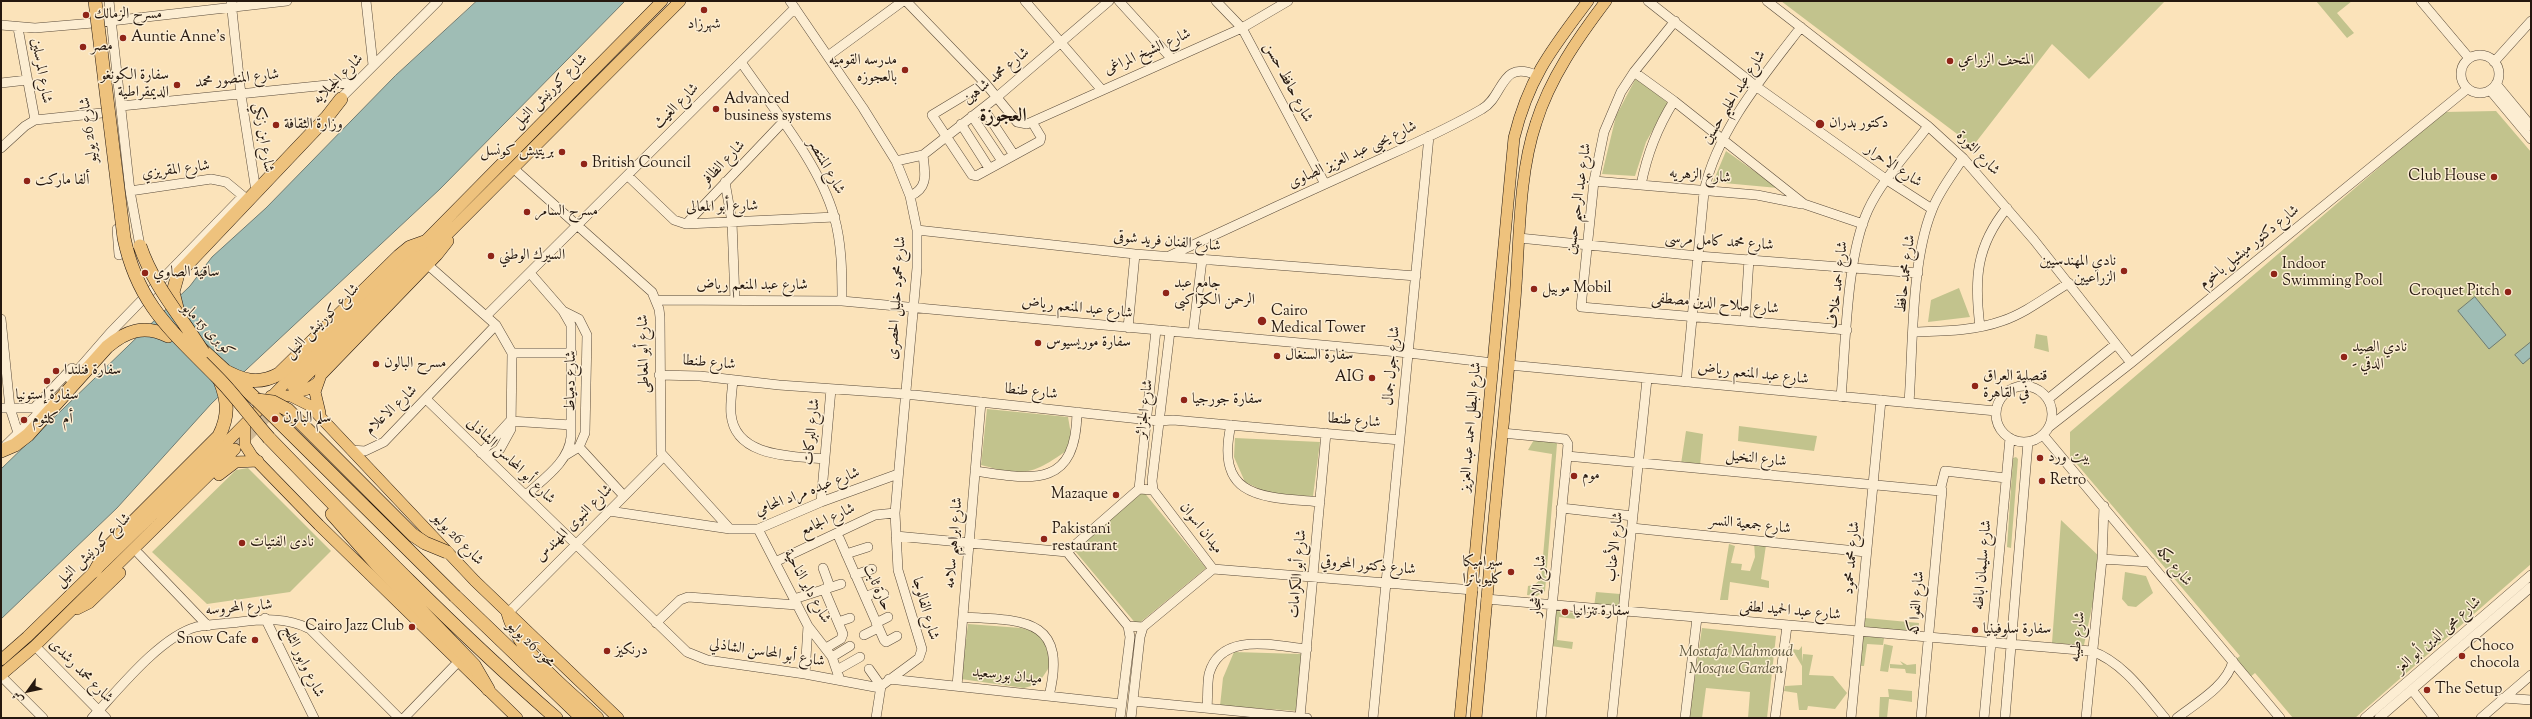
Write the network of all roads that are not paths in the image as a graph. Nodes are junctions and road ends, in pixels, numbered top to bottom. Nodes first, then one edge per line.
1 (91, 1) edge
2 (95, 1) edge
3 (102, 1) edge
4 (109, 1) edge
5 (288, 1) edge
6 (366, 1) edge
7 (438, 1) edge
8 (662, 1) edge
9 (680, 1) edge
10 (905, 1) edge
11 (1025, 1) edge
12 (1109, 1) edge
13 (1119, 1) edge
14 (1216, 1) edge
15 (1288, 1) edge
16 (1588, 1) edge
17 (1606, 1) edge
18 (1648, 1) edge
19 (1766, 1) edge
20 (2421, 1) edge
21 (232, 4) edge
22 (792, 5) edge
23 (111, 21) junction
24 (1675, 21) junction
25 (2531, 21) edge
26 (93, 23) junction
27 (1, 25) edge
28 (1801, 27) junction
29 (18, 28) junction
30 (1242, 28) junction
31 (1062, 41) junction
32 (828, 56) junction
33 (1567, 57) junction
34 (1171, 58) junction
35 (1545, 58) junction
36 (2469, 58) junction
37 (741, 62) junction
38 (2494, 62) junction
39 (373, 66) junction
40 (1634, 72) junction
41 (1536, 75) junction
42 (27, 80) junction
43 (357, 82) junction
44 (1, 83) edge
45 (985, 83) junction
46 (1757, 87) junction
47 (2493, 87) junction
48 (1101, 89) junction
49 (2467, 89) junction
50 (1548, 94) junction
51 (241, 95) junction
52 (997, 97) junction
53 (340, 98) junction
54 (1674, 101) junction
55 (121, 106) junction
56 (983, 108) junction
57 (102, 113) junction
58 (972, 116) junction
59 (35, 120) junction
60 (991, 121) junction
61 (1032, 122) junction
62 (782, 123) junction
63 (962, 124) junction
64 (1928, 126) junction
65 (980, 128) junction
66 (2530, 130) edge
67 (946, 136) junction
68 (969, 136) junction
69 (1429, 136) junction
70 (1723, 139) junction
71 (989, 141) junction
72 (1007, 144) junction
73 (1, 148) edge
74 (977, 149) junction
75 (996, 152) junction
76 (923, 155) junction
77 (1014, 155) junction
78 (1963, 158) junction
79 (1002, 161) junction
80 (896, 162) junction
81 (513, 168) junction
82 (990, 168) junction
83 (628, 176) junction
84 (1887, 180) junction
85 (1594, 181) junction
86 (725, 182) junction
87 (1325, 184) junction
88 (255, 185) junction
89 (1641, 186) junction
90 (130, 192) junction
91 (1704, 192) junction
92 (244, 196) junction
93 (910, 196) junction
94 (1804, 204) junction
95 (2007, 208) junction
96 (1932, 210) junction
97 (469, 213) junction
98 (834, 217) junction
99 (732, 222) junction
100 (686, 224) junction
101 (1863, 224) junction
102 (578, 226) junction
103 (917, 230) junction
104 (1519, 238) junction
105 (424, 242) joint
106 (1587, 245) junction
107 (140, 246) joint
108 (1135, 254) junction
109 (119, 255) joint
110 (1169, 256) junction
111 (1698, 256) junction
112 (1749, 259) junction
113 (1202, 260) junction
114 (428, 265) junction
115 (1853, 266) junction
116 (1918, 273) junction
117 (530, 274) junction
118 (1416, 276) junction
119 (2069, 283) junction
120 (656, 300) junction
121 (735, 300) junction
122 (842, 301) junction
123 (914, 307) junction
124 (1581, 307) joint
125 (563, 311) junction
126 (486, 316) junction
127 (1693, 317) junction
128 (1, 320) edge
129 (181, 320) junction
130 (1745, 321) junction
131 (496, 325) junction
132 (1980, 326) junction
133 (1128, 328) junction
134 (1156, 330) junction
135 (1847, 330) junction
136 (109, 331) junction
137 (1170, 331) junction
138 (1914, 332) junction
139 (1193, 333) junction
140 (168, 336) junction
141 (2116, 344) junction
142 (1409, 352) junction
143 (512, 353) junction
144 (572, 353) junction
145 (201, 355) junction
146 (1493, 363) junction
147 (2131, 363) junction
148 (1509, 365) junction
149 (219, 373) junction
150 (659, 375) junction
151 (292, 376) junction
152 (1647, 378) junction
153 (733, 380) junction
154 (1686, 382) junction
155 (317, 383) junction
156 (831, 389) junction
157 (905, 394) junction
158 (271, 396) junction
159 (1841, 397) junction
160 (426, 399) junction
161 (2048, 399) junction
162 (257, 400) junction
163 (1881, 400) junction
164 (981, 402) junction
165 (1909, 403) junction
166 (6, 408) edge
167 (1996, 411) junction
168 (1077, 412) junction
169 (323, 419) junction
170 (1148, 420) junction
171 (510, 421) junction
172 (1159, 421) junction
173 (245, 424) junction
174 (571, 425) junction
175 (1231, 425) junction
176 (2049, 427) junction
177 (18, 433) junction
178 (1326, 433) junction
179 (1502, 433) junction
180 (2043, 435) junction
181 (2010, 438) junction
182 (1400, 440) junction
183 (2028, 442) junction
184 (578, 447) junction
185 (235, 449) tunnel mouth
186 (351, 450) junction
187 (1, 451) edge
188 (566, 455) junction
189 (484, 456) junction
190 (1567, 456) junction
191 (663, 457) junction
192 (824, 458) junction
193 (258, 461) junction
194 (1638, 463) junction
195 (975, 471) junction
196 (898, 474) junction
197 (2006, 478) junction
198 (310, 480) junction
199 (1874, 485) junction
200 (1139, 489) junction
201 (1152, 490) junction
202 (1942, 490) junction
203 (526, 495) junction
204 (624, 496) junction
205 (821, 502) junction
206 (1320, 502) junction
207 (2104, 506) junction
208 (1561, 508) junction
209 (609, 511) junction
210 (895, 513) junction
211 (1633, 516) junction
212 (1632, 528) junction
213 (730, 529) junction
214 (758, 529) junction
215 (837, 533) junction
216 (896, 536) junction
217 (969, 543) junction
218 (574, 545) junction
219 (868, 547) dead end
220 (447, 552) junction
221 (1067, 552) junction
222 (1866, 552) junction
223 (139, 554) junction
224 (846, 554) junction
225 (2102, 559) junction
226 (775, 562) junction
227 (2150, 562) junction
228 (823, 568) dead end
229 (872, 569) dead end
230 (1213, 569) junction
231 (95, 570) junction
232 (855, 575) junction
233 (1313, 576) junction
234 (2531, 576) edge
235 (1387, 582) junction
236 (840, 584) dead end
237 (2531, 587) edge
238 (827, 588) junction
239 (1473, 590) junction
240 (884, 594) dead end
241 (455, 596) joint
242 (865, 597) junction
243 (1486, 599) junction
244 (796, 602) junction
245 (1553, 605) junction
246 (70, 610) junction
247 (1623, 612) junction
248 (508, 613) junction
249 (888, 617) dead end
250 (963, 617) junction
251 (265, 618) junction
252 (850, 618) dead end
253 (1698, 618) junction
254 (838, 622) junction
255 (656, 623) junction
256 (877, 625) junction
257 (208, 626) junction
258 (808, 626) junction
259 (1128, 626) junction
260 (1787, 626) junction
261 (1143, 627) junction
262 (1861, 632) junction
263 (864, 635) dead end
264 (897, 636) dead end
265 (1929, 638) junction
266 (1991, 644) junction
267 (35, 646) junction
268 (850, 646) dead end
269 (2011, 646) junction
270 (826, 648) junction
271 (1307, 649) junction
272 (2092, 651) junction
273 (832, 657) junction
274 (860, 657) dead end
275 (1, 660) edge
276 (2233, 661) junction
277 (459, 662) junction
278 (869, 669) dead end
279 (837, 670) junction
280 (805, 674) junction
281 (1, 675) edge
282 (2531, 675) edge
283 (889, 679) junction
284 (840, 680) junction
285 (957, 686) junction
286 (880, 687) junction
287 (488, 689) junction
288 (2412, 690) junction
289 (1049, 696) junction
290 (2503, 698) junction
291 (2531, 700) edge
292 (1133, 701) junction
293 (1122, 704) junction
294 (1207, 708) junction
295 (99, 711) junction
296 (43, 718) edge
297 (92, 718) edge
298 (106, 718) edge
299 (314, 718) edge
300 (399, 718) edge
301 (404, 718) edge
302 (517, 718) edge
303 (556, 718) edge
304 (582, 718) edge
305 (597, 718) edge
306 (618, 718) edge
307 (876, 718) edge
308 (1120, 718) edge
309 (1131, 718) edge
310 (1304, 718) edge
311 (1373, 718) edge
312 (1460, 718) edge
313 (1476, 718) edge
314 (1540, 718) edge
315 (1612, 718) edge
316 (1685, 718) edge
317 (1775, 718) edge
318 (1851, 718) edge
319 (1921, 718) edge
320 (1984, 718) edge
321 (2005, 718) edge
322 (2086, 718) edge
323 (2165, 718) edge
324 (2177, 718) edge
325 (2280, 718) edge
326 (2366, 718) edge
327 (2380, 718) edge
328 (2434, 718) edge
329 (2481, 718) edge

1 - 26 street, شارع 26 يوليو
2 - 145 highway, كوبرى 15 مايو, bridge
3 - 145 highway, كوبرى 15 مايو, bridge
4 - 23 street
5 - 21 street
6 - 39 street
7 - 39 street, شارع الجبلايه
8 - 105 main road, شارع كورنيش النيل
9 - 81 main road, شارع كورنيش النيل
10 - 32 street
10 - 45 street
11 - 31 street
12 - 31 street, شارع محمد شاهين
13 - 34 street
14 - 30 street, شارع حافظ حسن
15 - 30 street, شارع الشيخ المراغى
16 - 35 main road, شارع البطل احمد عبد العزيز
17 - 33 main road, شارع البطل احمد عبد العزيز
18 - 24 street, شارع الاحرار
19 - 28 street, شارع الثورة
20 - 36 street
21 - 23 street
21 - 51 street, شارع ابن زنكي
22 - 32 street, شارع محمود خليل الحصرى
22 - 37 street, شارع الغيث
23 - 26 street
23 - 55 street
24 - 40 street, شارع عبد الرحيم حسين
24 - 46 street, شارع الاحرار
25 - 38 street
26 - 29 street
26 - 57 street, شارع 26 يوليو
27 - 29 street
28 - 46 street, شارع عبد الحليم حسين
28 - 64 street, شارع الثورة
29 - 42 street, شارع المرسلين
30 - 34 street, شارع الشيخ المراغى
30 - 87 street, شارع حافظ حسن
31 - 48 street
31 - 52 street, شارع محمد شاهين
32 - 80 street, شارع محمود خليل الحصرى
33 - 35 main road
33 - 50 main road, شارع البطل احمد عبد العزيز
34 - 48 street, شارع الشيخ المراغى
35 - 41 main road, شارع البطل احمد عبد العزيز
36 - 38 street
36 - 49 street
37 - 62 street, شارع المنتصر
37 - 83 street, شارع الغيث
38 - 47 street
39 - 43 street, شارع الجبلايه
40 - 54 street
40 - 85 street, شارع عبد الرحيم حسين
41 - 50 main road
41 - 69 street, شارع يحيى عبد العزيز الصاوى
41 - 146 main road, شارع البطل احمد عبد العزيز
42 - 44 street
42 - 59 street, شارع المرسلين
43 - 51 street, شارع المنصور محمد
43 - 53 street, شارع الجبلايه
45 - 52 street
45 - 67 street
46 - 70 street, شارع عبد الحليم حسين
46 - 84 street, شارع الاحرار
47 - 49 street
47 - 66 street
48 - 61 street, شارع الشيخ المراغى
49 - 147 street, شارع دكتور ميشيل باخوم
50 - 104 main road, شارع البطل احمد عبد العزيز
51 - 55 street, شارع المنصور محمد
51 - 88 street, شارع ابن زنكي
52 - 56 street, شارع محمد شاهين
52 - 61 street, شارع الشيخ المراغى
53 - 88 street, شارع الجبلايه
53 - 129 highway, bridge
54 - 70 street
54 - 89 street
55 - 90 street
56 - 58 street, شارع محمد شاهين
56 - 60 street
57 - 59 street
57 - 109 street, شارع 26 يوليو
58 - 63 street, شارع محمد شاهين
58 - 65 street
59 - 73 street
60 - 65 street
60 - 72 street
61 - 77 street
62 - 86 street, شارع الظافر
62 - 98 street, شارع المنتصر
63 - 67 street, شارع محمد شاهين
63 - 68 street
64 - 78 street, شارع الثورة
64 - 84 street, شارع احمد خلاف
65 - 68 street
65 - 71 street
67 - 76 street, شارع محمد شاهين
67 - 82 street
68 - 74 street
69 - 87 street, شارع يحيى عبد العزيز الصاوى
69 - 118 street, شارع جول جمال
70 - 91 street, شارع عبد الحليم حسين
70 - 94 street
71 - 74 street
71 - 75 street
72 - 75 street
72 - 77 street
74 - 82 street
75 - 79 street
76 - 80 street, شارع محمد شاهين
76 - 93 street
77 - 79 street
78 - 95 street, شارع الثورة
78 - 96 street, شارع محمد حافظ
79 - 82 street
80 - 93 street, شارع محمود خليل الحصرى
81 - 97 main road, شارع كورنيش النيل
81 - 102 street, شارع أبو المعاطى
83 - 100 street, شارع أبو المعالى
83 - 102 street, شارع الغيث
84 - 96 street, شارع الاحرار
84 - 101 street, شارع احمد خلاف
85 - 89 street, شارع الزهريه
85 - 106 street, شارع عبد الرحيم حسين
86 - 99 street
86 - 100 street, شارع الظافر
87 - 110 street, شارع يحيى عبد العزيز الصاوى
88 - 92 street, شارع الجبلايه
89 - 91 street, شارع الزهريه
90 - 92 street, شارع المقريزي
90 - 107 street
91 - 94 street, شارع الزهريه
91 - 111 street, شارع عبد الحليم حسين
92 - 136 street, شارع الجبلايه
93 - 103 street, شارع محمود خليل الحصرى
94 - 101 street
95 - 119 street, شارع الثورة
95 - 132 street
96 - 116 street, شارع محمد حافظ
97 - 114 main road
97 - 151 main road, شارع كورنيش النيل
98 - 99 street, شارع أبو المعالى
98 - 122 street, شارع المنتصر
99 - 100 street, شارع أبو المعالى
99 - 121 street
101 - 115 street, شارع احمد خلاف
102 - 117 street
102 - 120 street, شارع أبو المعاطى
103 - 108 street, شارع الفنان فريد شوقى
103 - 123 street, شارع محمود خليل الحصرى
104 - 106 street, شارع محمد كامل مرسى
104 - 148 main road, شارع البطل احمد عبد العزيز
105 - 151 highway
106 - 111 street, شارع محمد كامل مرسى
106 - 124 street, شارع عبد الرحيم حسين
107 - 129 highway, bridge
108 - 110 street, شارع الفنان فريد شوقى
108 - 133 street
109 - 140 highway
110 - 113 street, شارع الفنان فريد شوقى
111 - 112 street, شارع محمد كامل مرسى
111 - 127 street, شارع عبد الحليم حسين
112 - 115 street, شارع محمد كامل مرسى
112 - 130 street
113 - 118 street, شارع الفنان فريد شوقى
113 - 139 street
114 - 126 street
114 - 155 main road
115 - 116 street, شارع محمد كامل مرسى
115 - 135 street, شارع احمد خلاف
116 - 138 street, شارع محمد حافظ
117 - 125 street, شارع دمياط
117 - 126 street
118 - 142 street, شارع جول جمال
119 - 132 street
119 - 141 street, شارع الثورة
120 - 121 street, شارع عبد المنعم رياض
120 - 150 street, شارع أبو المعاطى
121 - 122 street, شارع عبد المنعم رياض
122 - 123 street, شارع عبد المنعم رياض
123 - 133 street, شارع عبد المنعم رياض
123 - 157 street, شارع محمود خليل الحصرى
124 - 127 street, شارع صلاح الدين مصطفى
125 - 144 street, شارع دمياط
125 - 184 street, شارع دمياط
126 - 131 street
127 - 130 street, شارع صلاح الدين مصطفى
127 - 154 street, شارع عبد الحليم حسين
128 - 166 street
129 - 145 highway, bridge
130 - 135 street, شارع صلاح الدين مصطفى
131 - 143 street
131 - 160 street, شارع الاعلام
132 - 138 street
133 - 134 street, شارع عبد المنعم رياض
134 - 137 street, شارع عبد المنعم رياض
134 - 170 street, شارع الجزائر
135 - 159 street, شارع احمد خلاف
136 - 166 street
136 - 177 street
137 - 139 street, شارع عبد المنعم رياض
137 - 172 street, شارع الجزائر
138 - 165 street, شارع محمد حافظ
139 - 142 street, شارع عبد المنعم رياض
140 - 145 highway, bridge
140 - 187 highway
141 - 147 street, شارع الثورة
141 - 161 street
142 - 146 street, شارع عبد المنعم رياض
142 - 182 street, شارع جول جمال
143 - 144 street
143 - 171 street
144 - 174 street, شارع دمياط
145 - 149 highway, كوبرى 15 مايو, bridge
146 - 148 main road
146 - 239 main road, شارع البطل احمد عبد العزيز
147 - 176 street, شارع دكتور ميشيل باخوم
148 - 152 street, شارع عبد المنعم رياض
148 - 179 main road, شارع البطل احمد عبد العزيز
149 - 151 highway
149 - 162 highway, كوبرى 15 مايو
149 - 198 highway, كوبرى 15 مايو, bridge
149 - 231 highway
150 - 153 street, شارع طنطا
150 - 191 street, شارع أبو المعاطى
151 - 155 main road
151 - 158 main road, شارع كورنيش النيل
152 - 154 street, شارع عبد المنعم رياض
152 - 194 street, شارع الأعناب
153 - 156 street, شارع طنطا
153 - 192 street
154 - 159 street, شارع عبد المنعم رياض
155 - 169 main road
156 - 157 street, شارع طنطا
156 - 192 street, شارع البركات
157 - 164 street, شارع طنطا
157 - 196 street, شارع محمود خليل الحصرى
158 - 169 main road, شارع 26 يوليو
158 - 173 main road, شارع كورنيش النيل
159 - 163 street, شارع عبد المنعم رياض
160 - 186 street, شارع الاعلام
160 - 189 street, شارع أبو المحاسن الشاذلى
161 - 167 street
161 - 176 street
162 - 220 highway, bridge
162 - 241 highway, كوبرى 15 مايو, bridge
163 - 165 street, شارع عبد المنعم رياض
163 - 199 street, شارع محمد محمود
164 - 168 street, شارع طنطا
164 - 195 street, شارع ابراهيم سلامه
165 - 167 street, شارع عبد المنعم رياض
166 - 177 street
167 - 181 street
168 - 170 street, شارع طنطا
168 - 195 street
169 - 186 main road, شارع 26 يوليو
170 - 172 street, شارع طنطا
170 - 200 street, شارع الجزائر
171 - 174 street
171 - 189 street
172 - 175 street, شارع طنطا
172 - 201 street, شارع الجزائر
173 - 193 main road
173 - 231 main road, شارع كورنيش النيل
174 - 188 street, شارع دمياط
175 - 178 street, شارع طنطا
175 - 206 street
176 - 180 street
177 - 187 street
178 - 182 street, شارع طنطا
178 - 206 street, شارع أبو الكرامات
179 - 190 street
179 - 243 main road, شارع البطل احمد عبد العزيز
180 - 183 street
180 - 207 street, شارع مكه
181 - 183 street
181 - 197 street, شارع سليمان اباظه
182 - 235 street, شارع جول جمال
183 - 269 street
184 - 188 street
184 - 204 street
185 - 246 main road, شارع كورنيش النيل
186 - 220 main road, شارع 26 يوليو
188 - 203 street
189 - 203 street, شارع أبو المحاسن الشاذلى
190 - 194 street, شارع النخيل
190 - 208 street, شارع الاشجار
191 - 204 street, شارع النبوى المهندس
191 - 213 street
192 - 205 street, شارع البركات
193 - 223 main road
193 - 277 main road
194 - 199 street, شارع النخيل
194 - 211 street, شارع الأعناب
195 - 217 street, شارع ابراهيم سلامه
196 - 205 street, شارع عبده مراد المحامي
196 - 210 street, شارع محمود خليل الحصرى
197 - 202 street
197 - 266 street, شارع سليمان اباظه
198 - 287 highway
198 - 303 highway, كوبرى 15 مايو
199 - 202 street, شارع النخيل
199 - 222 street, شارع محمد محمود
200 - 201 street
200 - 221 street
201 - 230 street, ميدان اسوان
202 - 265 street, شارع الفواكه
203 - 218 street, شارع أبو المحاسن الشاذلى
204 - 209 street, شارع النبوى المهندس
205 - 214 street, شارع عبده مراد المحامي
206 - 233 street, شارع أبو الكرامات
207 - 225 street, شارع طيبه
207 - 227 street, شارع مكه
208 - 211 street
208 - 245 street, شارع الاشجار
209 - 213 street, شارع عبده مراد المحامي
209 - 218 street, شارع النبوى المهندس
210 - 215 street, شارع الجامع
210 - 216 street, شارع محمود خليل الحصرى
211 - 212 street, شارع الأعناب
212 - 222 street, شارع جمعية النسر
212 - 247 street, شارع الأعناب
213 - 214 street, شارع عبده مراد المحامي
214 - 226 street, شارع داير الناحية
215 - 224 street, حارة ثابت
215 - 226 street, شارع الجامع
216 - 217 street
216 - 283 street, شارع الفالوجا
217 - 221 street
217 - 250 street, شارع ابراهيم سلامه
218 - 248 street, شارع النبوى المهندس
218 - 255 street, شارع أبو المحاسن الشاذلي
219 - 224 street
220 - 248 main road, شارع 26 يوليو
221 - 259 street
222 - 262 street, شارع محمد محمود
223 - 246 main road
223 - 257 street
224 - 232 street, حارة ثابت
225 - 227 street
225 - 272 street, شارع طيبه
226 - 244 street, شارع داير الناحية
227 - 276 street, شارع مكه
228 - 238 street
229 - 232 street
230 - 233 street, شارع دكتور المحروقي
230 - 261 street, ميدان اسوان
231 - 275 main road, شارع كورنيش النيل
232 - 242 street, حارة ثابت
233 - 235 street, شارع دكتور المحروقي
233 - 271 street, شارع أبو الكرامات
234 - 326 street, شارع محى الدين أبو العز
235 - 239 street, شارع دكتور المحروقي
235 - 311 street, شارع جول جمال
236 - 238 street
237 - 288 street, شارع محى الدين أبو العز
238 - 244 street
238 - 254 street
239 - 312 main road, شارع البطل احمد عبد العزيز
240 - 242 street
241 - 304 highway, محور 26 يوليو
242 - 256 street, حارة ثابت
243 - 245 street, شارع عبد الحميد لطفى
243 - 313 main road, شارع البطل احمد عبد العزيز
244 - 255 street
244 - 258 street, شارع داير الناحية
245 - 247 street, شارع عبد الحميد لطفى
245 - 314 street, شارع الاشجار
246 - 267 main road, شارع كورنيش النيل
247 - 253 street, شارع عبد الحميد لطفى
247 - 315 street, شارع الأعناب
248 - 305 highway
248 - 306 main road, شارع 26 يوليو
249 - 256 street
250 - 285 street, شارع ابراهيم سلامه
250 - 289 street
251 - 257 street, شارع المحروسه
251 - 299 street, شارع وابور الثلج
251 - 300 street, شارع المحروسه
252 - 254 street
253 - 260 street, شارع عبد الحميد لطفى
253 - 316 street
254 - 270 street
255 - 280 street, شارع أبو المحاسن الشاذلي
256 - 263 street
256 - 264 street, حارة ثابت
257 - 295 street, شارع المحروسه
258 - 270 street, شارع داير الناحية
258 - 280 street
259 - 261 street
259 - 293 street
260 - 262 street, شارع عبد الحميد لطفى
260 - 317 street
261 - 292 street
262 - 265 street, شارع عبد الحميد لطفى
262 - 318 street, شارع محمد محمود
265 - 266 street, شارع عبد الحميد لطفى
265 - 319 street, شارع الفواكه
266 - 269 street, شارع عبد الحميد لطفى
266 - 320 street, شارع سليمان اباظه
267 - 281 main road, شارع كورنيش النيل
267 - 295 street, شارع محمد رشدى
268 - 273 street
269 - 272 street, شارع عبد الحميد لطفى
269 - 321 street
270 - 273 street, شارع داير الناحية
271 - 294 street
271 - 310 street, شارع أبو الكرامات
272 - 322 street, شارع طيبه
272 - 323 street
273 - 279 street, شارع داير الناحية
274 - 279 street
276 - 324 street
276 - 325 street, شارع مكه
277 - 287 main road
277 - 301 street
278 - 286 street
279 - 284 street, شارع داير الناحية
280 - 284 street, شارع أبو المحاسن الشاذلي
281 - 296 street
282 - 290 street
283 - 285 street, ميدان بورسعيد
283 - 286 street, شارع الفالوجا
284 - 286 street, شارع أبو المحاسن الشاذلي
285 - 289 street, ميدان بورسعيد
286 - 307 street
287 - 302 main road
288 - 327 street, شارع محى الدين أبو العز
288 - 328 street
289 - 293 street, ميدان بورسعيد
290 - 291 street
290 - 329 street
292 - 294 street
292 - 309 street
293 - 308 street
294 - 310 street
295 - 297 street, شارع المحروسه
295 - 298 street, شارع محمد رشدى

